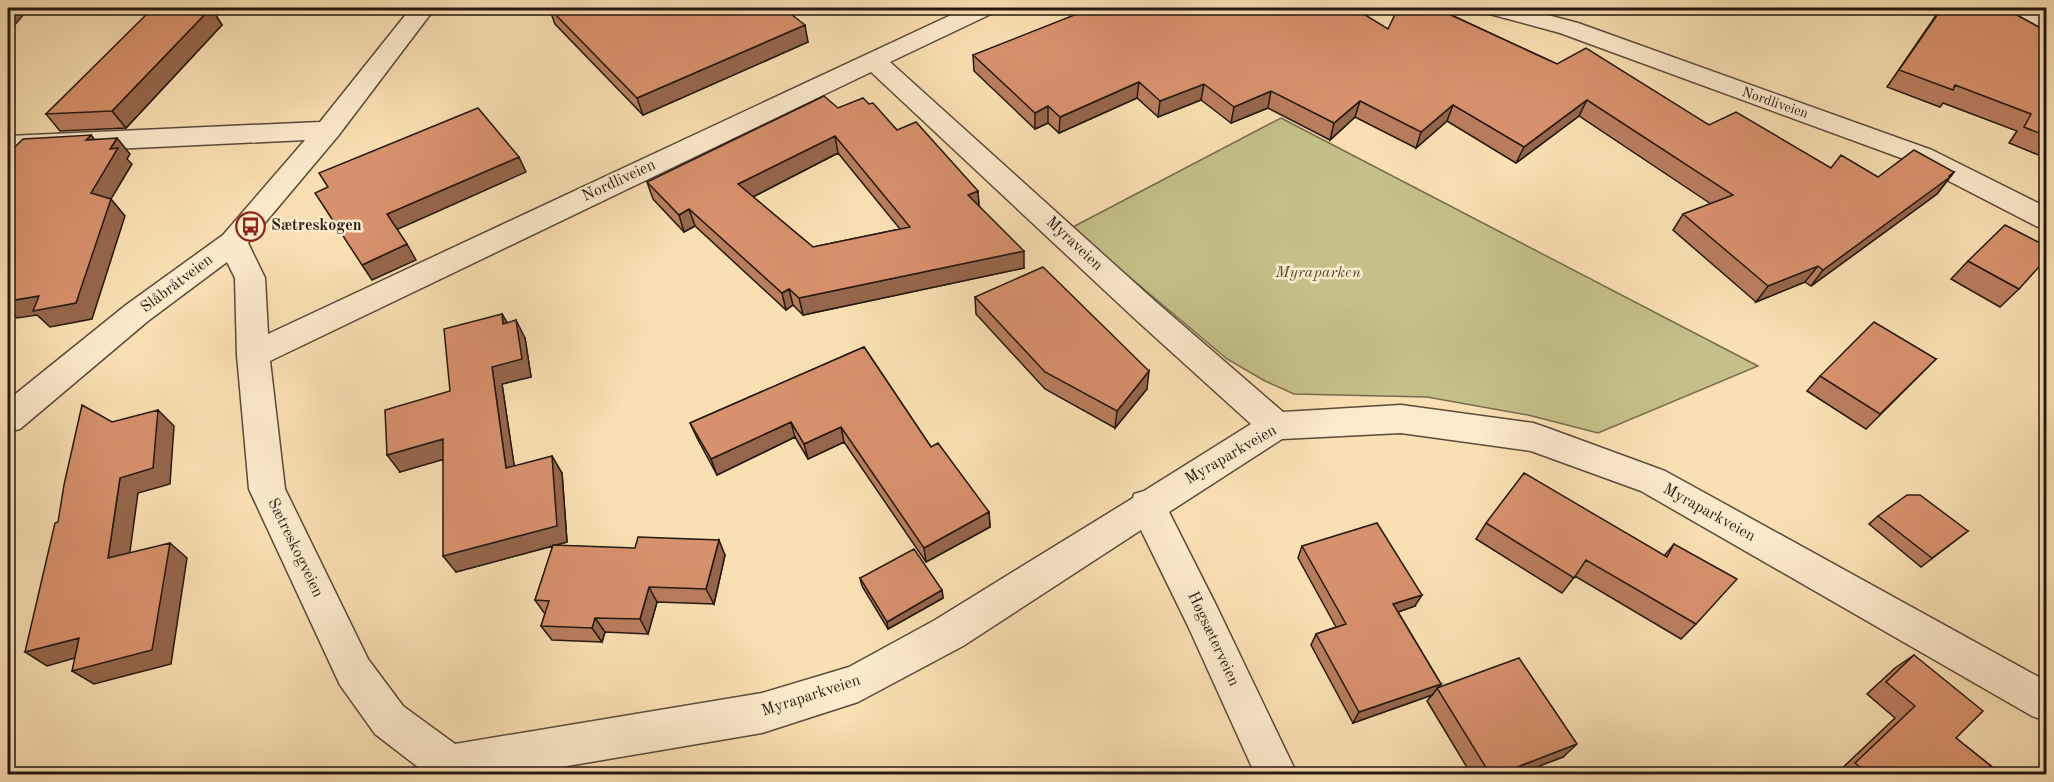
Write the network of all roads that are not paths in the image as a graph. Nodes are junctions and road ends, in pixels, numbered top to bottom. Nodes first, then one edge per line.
1 (423, 8) edge
2 (984, 8) edge
3 (1495, 8) edge
4 (2021, 8) edge
5 (2046, 21) edge
6 (874, 61) junction
7 (328, 130) junction
8 (8, 145) edge
9 (2046, 219) edge
10 (233, 242) junction
11 (253, 355) junction
12 (8, 419) edge
13 (1276, 426) junction
14 (1147, 505) junction
15 (2046, 702) edge
16 (450, 770) edge
17 (1276, 774) edge

1 - 7 street, Slåbråtveien
2 - 6 street, Nordliveien
3 - 9 street, Nordliveien
4 - 5 street
6 - 11 street, Nordliveien
6 - 13 street, Myraveien
7 - 8 street
7 - 10 street, Slåbråtveien
10 - 11 street, Sætreskogveien
10 - 12 street, Slåbråtveien
11 - 16 street, Sætreskogveien
13 - 14 street, Myraparkveien
13 - 15 street, Myraparkveien
14 - 16 street, Myraparkveien
14 - 17 street, Høgsæterveien

